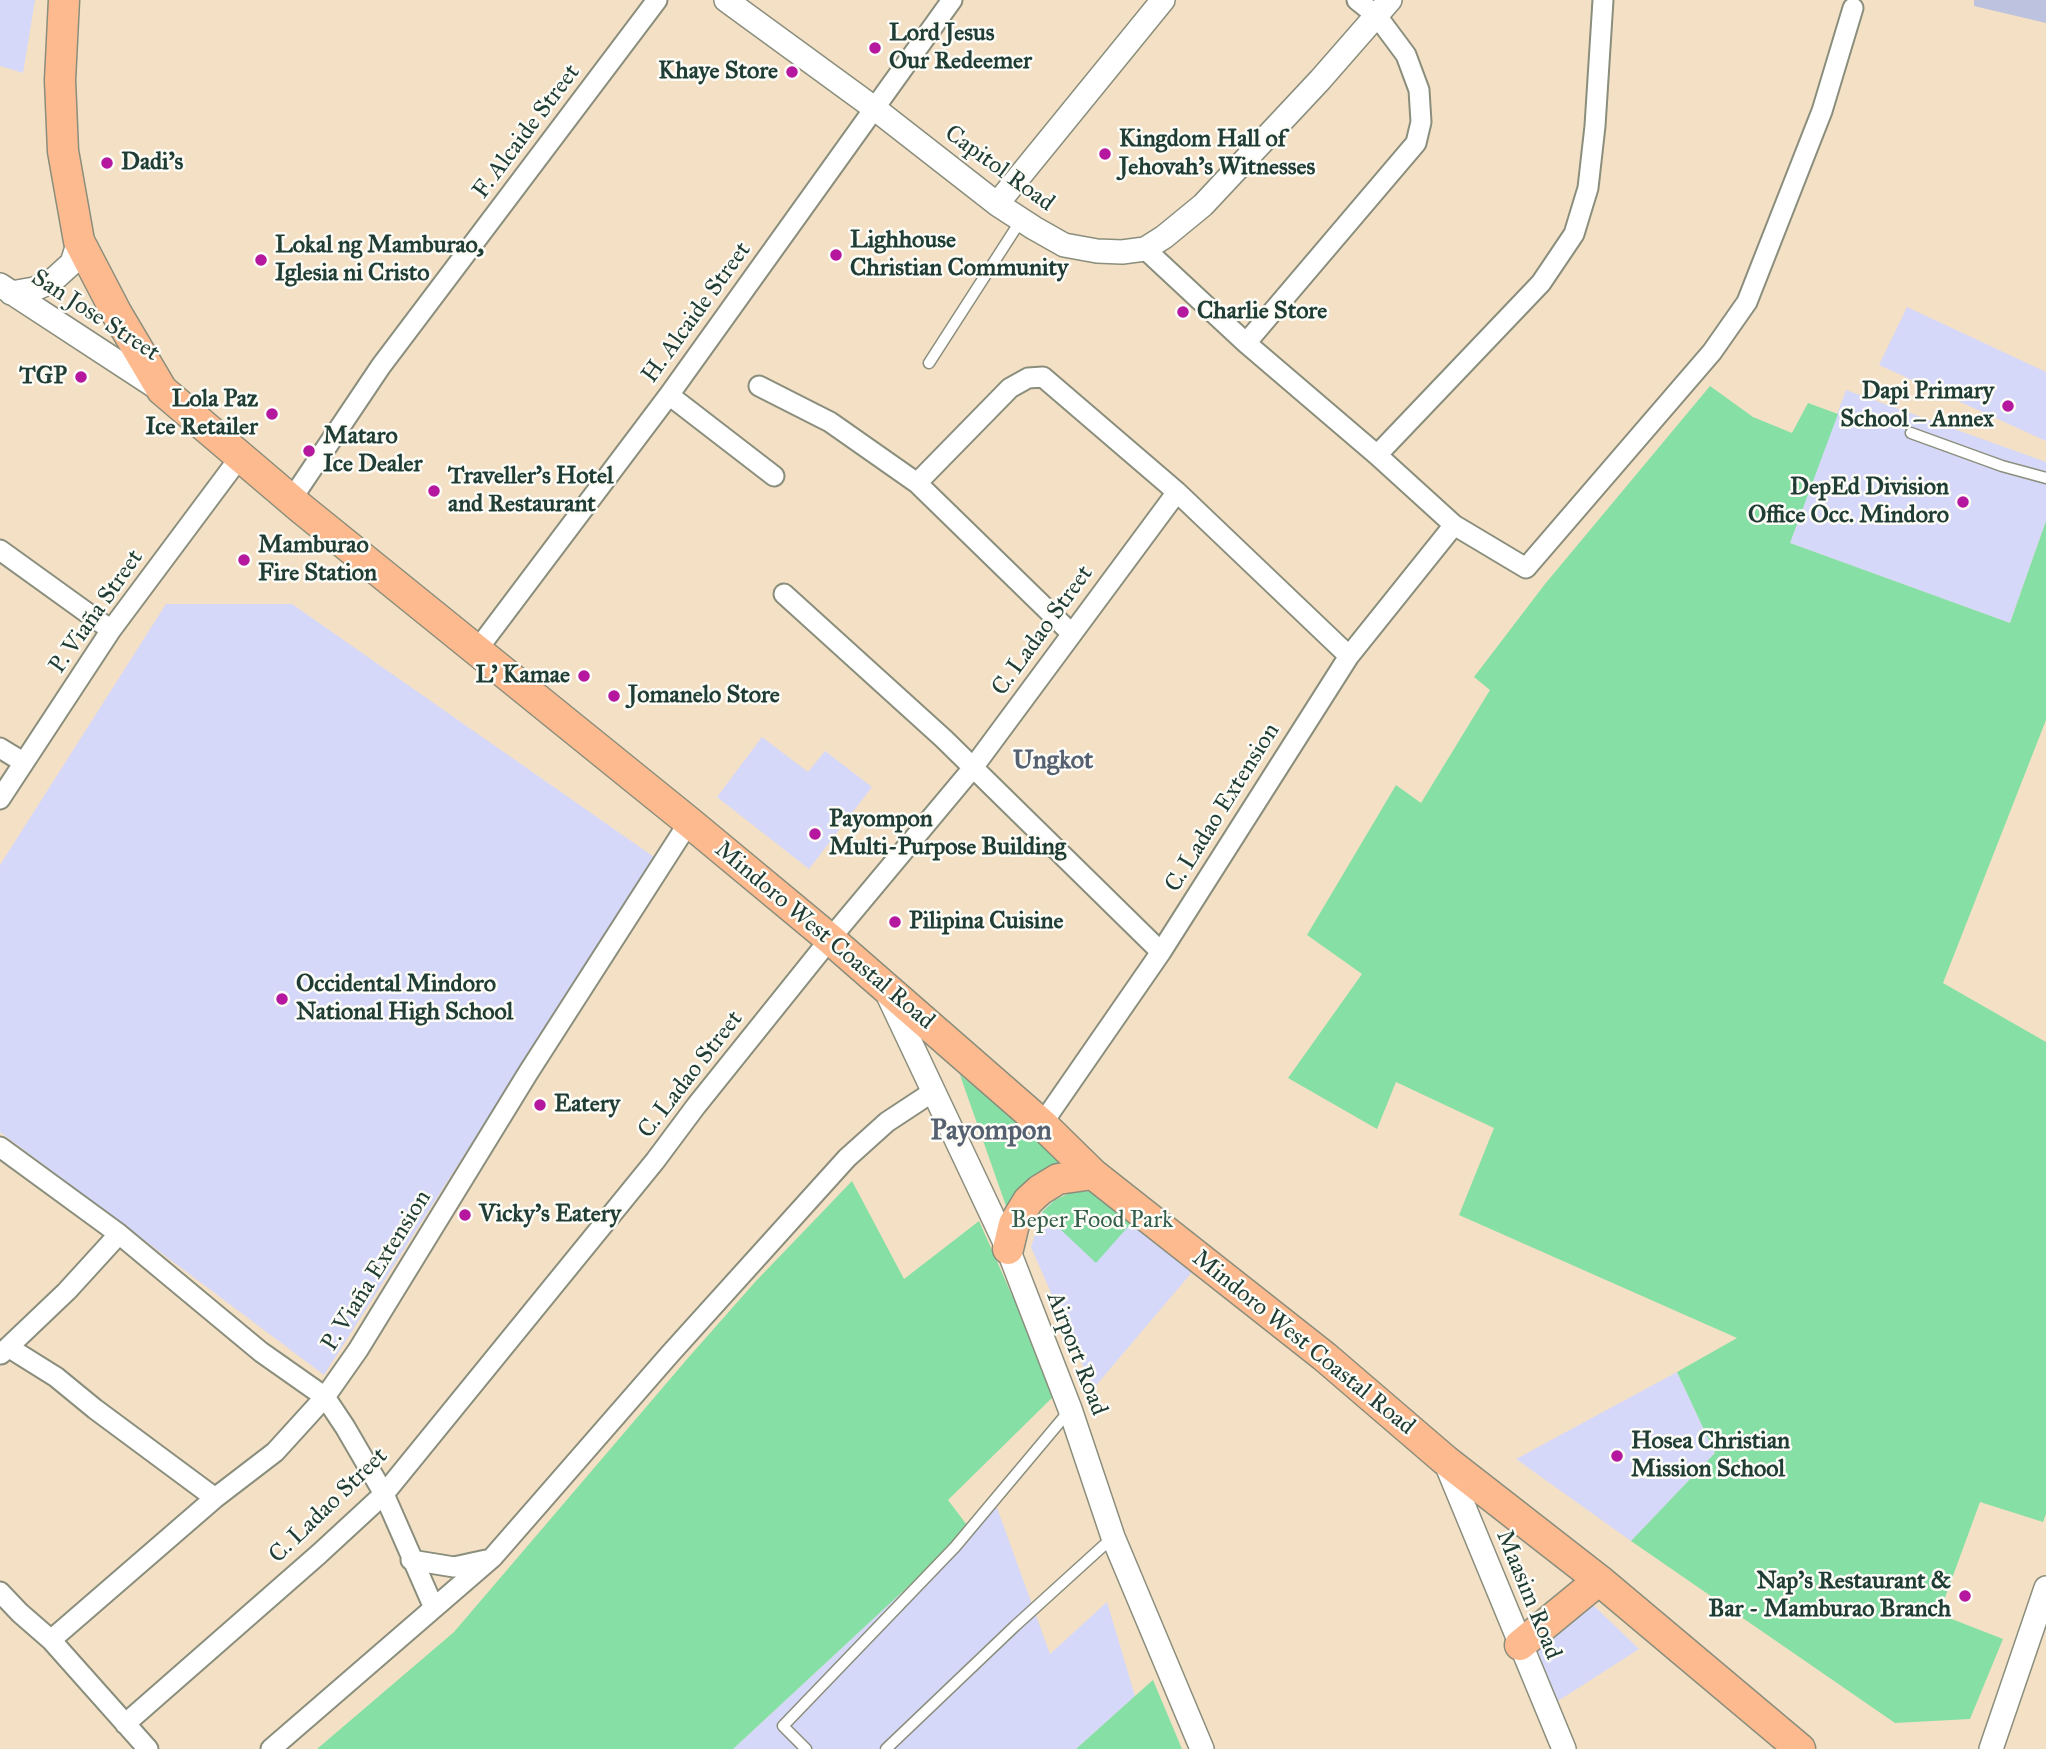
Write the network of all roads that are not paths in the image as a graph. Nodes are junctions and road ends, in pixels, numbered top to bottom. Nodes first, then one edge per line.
1 (64, 0) edge
2 (657, 0) edge
3 (726, 0) edge
4 (953, 0) edge
5 (1163, 0) edge
6 (1357, 0) edge
7 (1603, 0) edge
8 (1383, 8) edge
9 (1853, 8) dead end
10 (874, 108) junction
11 (997, 204) junction
12 (1021, 220) junction
13 (79, 241) junction
14 (1145, 248) junction
15 (5, 289) edge
16 (1246, 343) junction
17 (929, 363) dead end
18 (759, 386) dead end
19 (162, 390) junction
20 (669, 395) junction
21 (1910, 433) dead end
22 (1377, 454) junction
23 (240, 457) junction
24 (774, 475) dead end
25 (2046, 478) edge
26 (918, 483) junction
27 (1177, 492) junction
28 (291, 500) junction
29 (1454, 525) junction
30 (0, 550) edge
31 (784, 594) dead end
32 (111, 630) junction
33 (1071, 633) junction
34 (477, 650) junction
35 (1349, 656) junction
36 (0, 748) edge
37 (23, 762) junction
38 (972, 769) junction
39 (0, 799) edge
40 (689, 822) junction
41 (830, 939) junction
42 (1160, 952) junction
43 (883, 986) junction
44 (934, 1091) junction
45 (1042, 1124) junction
46 (0, 1147) edge
47 (1093, 1174) junction
48 (119, 1234) junction
49 (1008, 1249) junction
50 (4, 1351) edge
51 (325, 1398) junction
52 (1070, 1409) junction
53 (1445, 1460) junction
54 (384, 1494) junction
55 (215, 1498) junction
56 (1113, 1537) junction
57 (493, 1557) junction
58 (411, 1560) junction
59 (1599, 1580) junction
60 (2046, 1588) edge
61 (0, 1592) edge
62 (435, 1608) junction
63 (51, 1640) junction
64 (1520, 1645) junction
65 (125, 1724) junction
66 (148, 1749) edge
67 (271, 1749) edge
68 (806, 1749) edge
69 (886, 1749) edge
70 (1202, 1749) edge
71 (1564, 1749) edge
72 (1800, 1749) edge
73 (1991, 1749) edge

1 - 13 main road, Mindoro West Coastal Road
2 - 28 street, F. Alcaide Street
3 - 10 street, Capitol Road
4 - 10 street, H. Alcaide Street
5 - 11 street
6 - 8 street
7 - 22 street
8 - 14 street, Capitol Road
8 - 16 street
9 - 29 street
10 - 11 street, Capitol Road
10 - 20 street, H. Alcaide Street
11 - 12 street, Capitol Road
12 - 14 street, Capitol Road
12 - 17 lane
13 - 15 street
13 - 19 main road, Mindoro West Coastal Road
14 - 16 street
15 - 19 street, San Jose Street
16 - 22 street
18 - 26 street
19 - 23 main road, Mindoro West Coastal Road
20 - 24 street
20 - 34 street, H. Alcaide Street
21 - 25 lane
22 - 29 street
23 - 28 main road, Mindoro West Coastal Road
23 - 32 street, P. Viaña Street
26 - 27 street
26 - 33 street
27 - 33 street, C. Ladao Street
27 - 35 street
28 - 34 main road, Mindoro West Coastal Road
29 - 35 street, C. Ladao Extension
30 - 32 street
31 - 38 street
32 - 37 street, P. Viaña Street
33 - 38 street, C. Ladao Street
34 - 40 main road, Mindoro West Coastal Road
35 - 42 street, C. Ladao Extension
36 - 37 street
37 - 39 street, P. Viaña Street
38 - 41 street, C. Ladao Street
38 - 42 street
40 - 41 main road, Mindoro West Coastal Road
40 - 51 street, P. Viaña Extension
41 - 43 main road, Mindoro West Coastal Road
41 - 54 street, C. Ladao Street
42 - 45 street, C. Ladao Extension
43 - 44 street, Airport Road
43 - 45 main road, Mindoro West Coastal Road
44 - 49 street, Airport Road
44 - 57 street
45 - 47 main road, Mindoro West Coastal Road
46 - 48 street
47 - 49 main road
47 - 53 main road, Mindoro West Coastal Road
48 - 50 street
48 - 51 street
49 - 52 street, Airport Road
50 - 55 street
51 - 54 street
51 - 55 street, P. Viaña Extension
52 - 56 street, Airport Road
52 - 68 lane
53 - 59 main road, Mindoro West Coastal Road
53 - 64 street, Maasim Road
54 - 58 street
54 - 65 street, C. Ladao Street
55 - 63 street, P. Viaña Extension
56 - 69 lane
56 - 70 street, Airport Road
57 - 58 street
57 - 62 street
58 - 62 street
59 - 64 main road
59 - 72 main road, Mindoro West Coastal Road
60 - 73 street
61 - 63 street
62 - 67 street
63 - 65 street
64 - 71 street, Maasim Road
65 - 66 street

